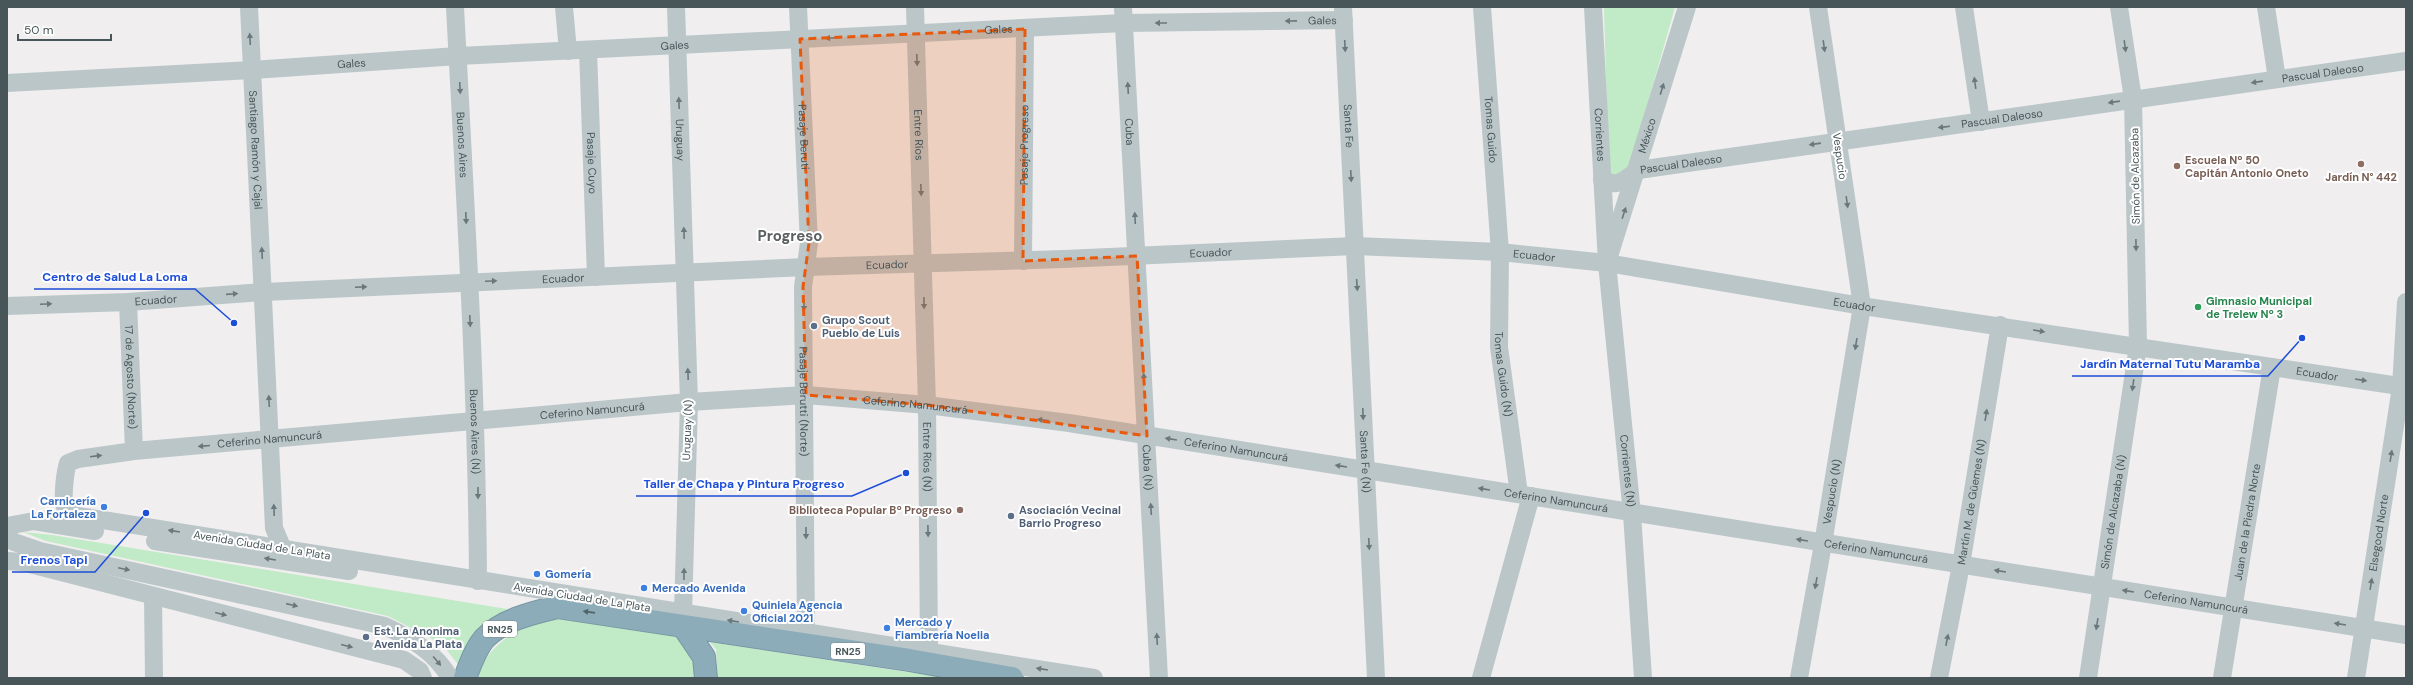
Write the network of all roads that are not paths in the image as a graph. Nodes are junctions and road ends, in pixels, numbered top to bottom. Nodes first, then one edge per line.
1 (249, 7) edge
2 (455, 7) edge
3 (564, 7) edge
4 (676, 7) edge
5 (798, 7) edge
6 (915, 7) edge
7 (1482, 7) edge
8 (1593, 7) edge
9 (1687, 7) edge
10 (1818, 7) edge
11 (1964, 7) edge
12 (2119, 7) edge
13 (2266, 7) edge
14 (1344, 14) edge
15 (1124, 15) edge
16 (1025, 28) junction
17 (916, 34) junction
18 (800, 39) junction
19 (677, 46) junction
20 (588, 50) junction
21 (568, 51) junction
22 (458, 56) junction
23 (2406, 61) edge
24 (252, 70) junction
25 (2277, 79) junction
26 (7, 83) edge
27 (2133, 99) junction
28 (1981, 122) junction
29 (1838, 140) junction
30 (1638, 170) junction
31 (1602, 180) junction
32 (1354, 246) junction
33 (1500, 252) junction
34 (1137, 256) junction
35 (1023, 261) junction
36 (1607, 263) junction
37 (923, 264) junction
38 (806, 267) junction
39 (685, 272) junction
40 (596, 277) junction
41 (468, 282) junction
42 (264, 292) junction
43 (128, 302) junction
44 (2406, 302) edge
45 (7, 306) edge
46 (1862, 306) junction
47 (2000, 325) junction
48 (2138, 346) junction
49 (2272, 367) junction
50 (2404, 387) edge
51 (806, 395) junction
52 (689, 402) junction
53 (927, 405) junction
54 (474, 422) junction
55 (1147, 436) junction
56 (271, 440) junction
57 (134, 451) junction
58 (1365, 470) junction
59 (1525, 495) junction
60 (70, 513) joint
61 (1632, 514) junction
62 (7, 526) edge
63 (7, 536) edge
64 (1823, 544) junction
65 (282, 547) junction
66 (7, 560) edge
67 (1961, 565) junction
68 (322, 567) junction
69 (478, 581) junction
70 (2102, 587) junction
71 (239, 593) junction
72 (575, 595) junction
73 (153, 597) junction
74 (522, 598) junction
75 (187, 606) junction
76 (557, 607) junction
77 (2234, 608) junction
78 (683, 619) junction
79 (2364, 628) junction
80 (806, 632) junction
81 (2406, 635) edge
82 (869, 642) junction
83 (929, 651) junction
84 (909, 660) junction
85 (154, 678) edge
86 (423, 678) edge
87 (450, 678) edge
88 (465, 678) edge
89 (706, 678) edge
90 (1012, 678) edge
91 (1094, 678) edge
92 (1159, 678) edge
93 (1376, 678) edge
94 (1481, 678) edge
95 (1643, 678) edge
96 (1799, 678) edge
97 (1939, 678) edge
98 (2088, 678) edge
99 (2222, 678) edge
100 (2356, 678) edge

24 -> 1 street, Santiago Ramón y Cajal
2 - 22 street, Buenos Aires
3 - 21 street
4 - 19 street, Uruguay
5 - 18 street, Pasaje Beruti
6 - 17 street, Entre Ríos
7 - 33 street, Tomas Guido
8 - 31 street, Corrientes
30 -> 9 street, México
10 -> 29 street, Vespucio
28 -> 11 street
12 -> 27 street, Simón de Alcazaba
13 - 25 street
14 -> 15 street, Gales
14 -> 32 street, Santa Fe
15 - 16 street, Gales
34 -> 15 street, Cuba
16 -> 17 street, Gales
16 - 35 street, Pasaje Progreso
17 -> 18 street, Gales
17 -> 37 street, Entre Ríos
18 - 19 street, Gales
18 - 38 street, Pasaje Beruti
19 - 20 street, Gales
39 -> 19 street, Uruguay
20 - 21 street, Gales
20 - 40 street, Pasaje Cuyo
21 - 22 street, Gales
22 - 24 street, Gales
22 -> 41 street, Buenos Aires
23 - 25 street, Pascual Daleoso
24 - 26 street, Gales
42 -> 24 street, Santiago Ramón y Cajal
25 -> 27 street, Pascual Daleoso
27 -> 28 street, Pascual Daleoso
27 -> 48 street, Simón de Alcazaba
28 -> 29 street, Pascual Daleoso
29 -> 30 street, Pascual Daleoso
29 -> 46 street, Vespucio
30 - 31 street, Pascual Daleoso
36 -> 30 street, México
31 - 36 street, Corrientes
32 - 33 street, Ecuador
32 - 34 street, Ecuador
32 -> 58 street, Santa Fe (N)
33 - 36 street, Ecuador
33 - 59 street, Tomas Guido (N)
34 - 35 street, Ecuador
55 -> 34 street, Cuba (N)
35 - 37 street, Ecuador
36 - 46 street, Ecuador
36 - 61 street, Corrientes (N)
37 - 38 street, Ecuador
37 -> 53 street, Entre Ríos (N)
38 - 39 street, Ecuador
38 -> 51 street, Pasaje Berutti (Norte)
39 - 40 street, Ecuador
52 -> 39 street, Uruguay (N)
41 -> 40 street, Ecuador
42 -> 41 street, Ecuador
41 -> 54 street, Buenos Aires (N)
43 -> 42 street, Ecuador
56 -> 42 street, Santiago Ramón y Cajal
45 -> 43 street, Ecuador
43 - 57 street, 17 de Agosto (Norte)
44 - 50 street, Elsegood Norte
46 - 47 street, Ecuador
46 -> 64 street, Vespucio (N)
47 -> 48 street, Ecuador
67 -> 47 street, Martín M. de Güemes (N)
48 - 49 street, Ecuador
48 -> 70 street, Simón de Alcazaba (N)
49 -> 50 street, Ecuador
49 - 77 street, Juan de la Piedra Norte
79 -> 50 street, Elsegood Norte
51 - 52 street, Ceferino Namuncurá
51 - 53 street, Ceferino Namuncurá
51 -> 80 street, Pasaje Berutti (Norte)
52 - 54 street, Ceferino Namuncurá
78 -> 52 street, Uruguay (N)
55 -> 53 street, Ceferino Namuncurá
53 -> 83 street, Entre Ríos (N)
54 - 56 street, Ceferino Namuncurá
54 -> 69 street, Buenos Aires (N)
58 -> 55 street, Ceferino Namuncurá
92 -> 55 street, Cuba (N)
56 -> 57 street, Ceferino Namuncurá
65 -> 56 street, Santiago Ramón y Cajal
60 -> 57 street, Ceferino Namuncurá
59 -> 58 street, Ceferino Namuncurá
58 -> 93 street, Santa Fe (N)
59 - 61 street, Ceferino Namuncurá
59 - 94 street, Tomas Guido (N)
65 -> 60 street, Avenida Ciudad de La Plata
64 -> 61 street, Ceferino Namuncurá
61 - 95 street, Corrientes (N)
68 -> 62 street, Avenida Ciudad de La Plata
63 -> 71 street
64 - 67 street, Ceferino Namuncurá
64 -> 96 street, Vespucio (N)
65 - 68 street
65 - 69 street, Avenida Ciudad de La Plata
66 - 73 street
70 -> 67 street, Ceferino Namuncurá
97 -> 67 street, Martín M. de Güemes (N)
68 - 74 street, Avenida Ciudad de La Plata
69 - 72 street, Avenida Ciudad de La Plata
77 -> 70 street, Ceferino Namuncurá
70 -> 98 street, Simón de Alcazaba (N)
71 - 75 street
71 -> 87 street
72 - 74 street
72 - 78 street, Avenida Ciudad de La Plata
73 - 75 street
73 - 85 street
74 - 76 street, Avenida Ciudad de La Plata
75 -> 86 street
78 -> 76 highway, Avenida Ciudad de La Plata / RN25
76 - 88 highway, RN25
79 -> 77 street, Ceferino Namuncurá
77 - 99 street, Juan de la Piedra Norte
80 -> 78 street, Avenida Ciudad de La Plata
78 - 84 highway, Avenida Ciudad de La Plata / RN25
78 - 89 highway
79 - 81 street, Ceferino Namuncurá
79 - 100 street, Elsegood Norte
80 - 82 street, Avenida Ciudad de La Plata
82 - 83 street, Avenida Ciudad de La Plata
82 - 84 highway
83 - 84 highway
91 -> 83 street, Avenida Ciudad de La Plata
84 - 90 highway, Avenida Ciudad de La Plata / RN25

